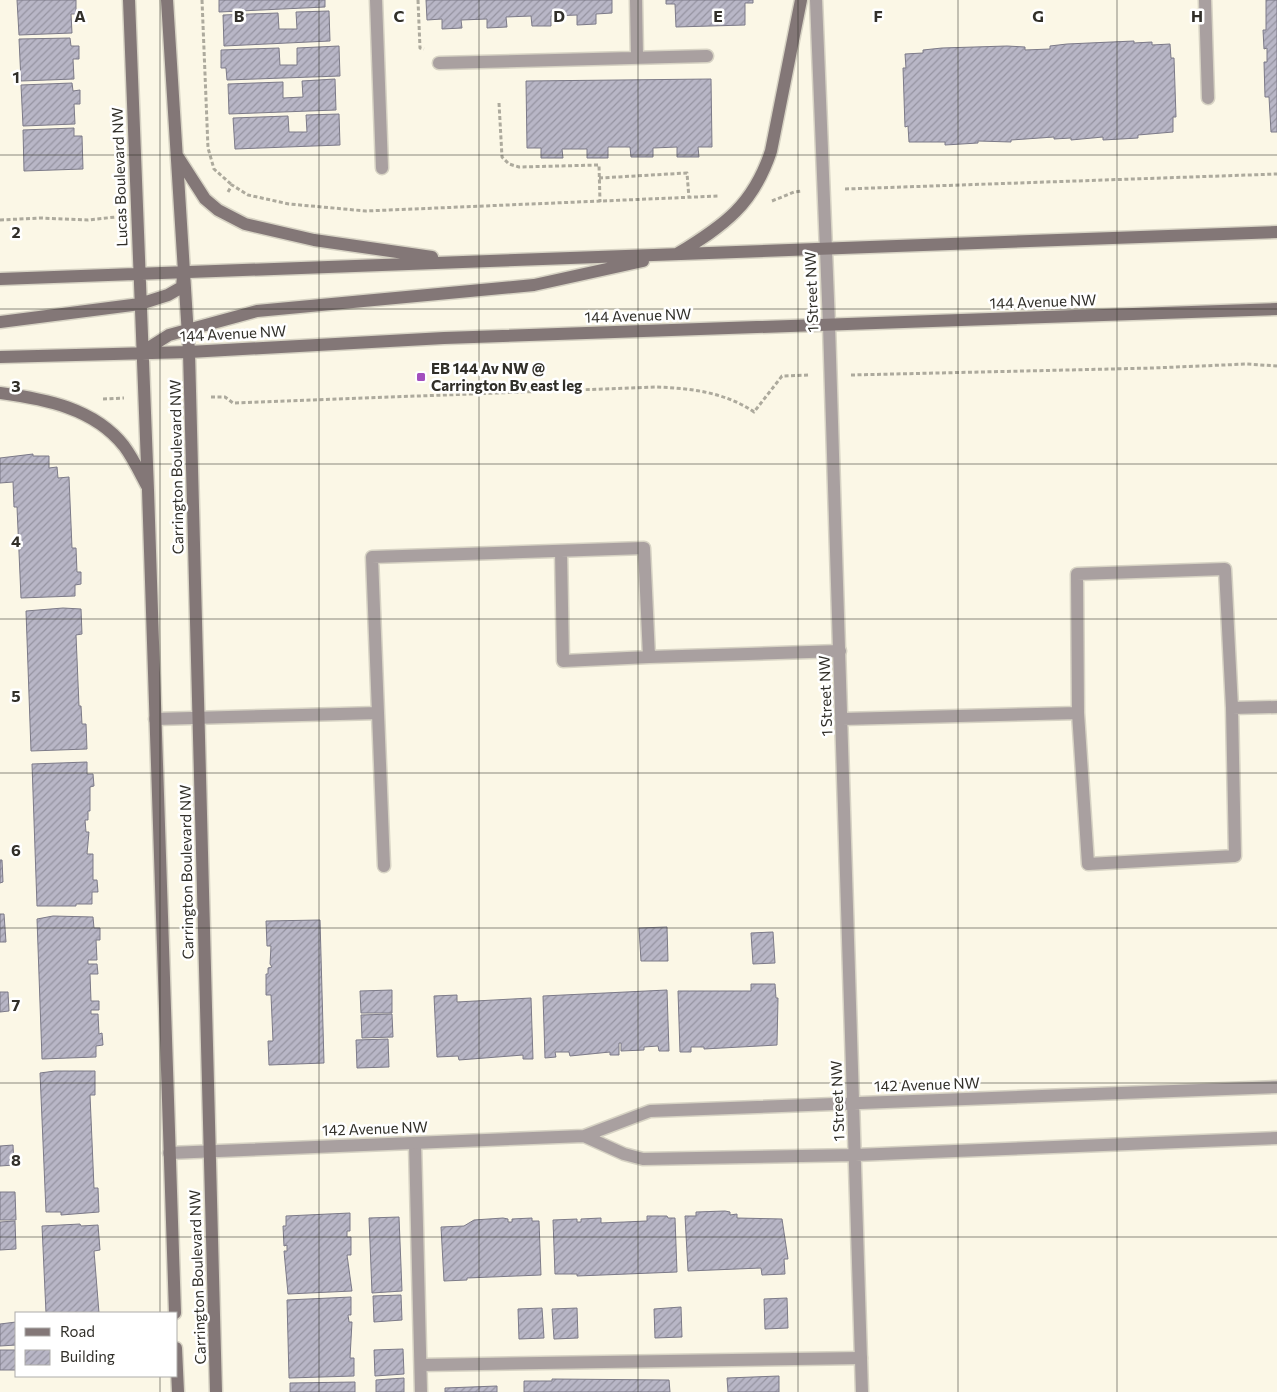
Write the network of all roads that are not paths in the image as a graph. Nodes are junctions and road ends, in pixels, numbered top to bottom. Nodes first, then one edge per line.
1 (129, 0) edge
2 (167, 0) edge
3 (376, 0) edge
4 (636, 0) edge
5 (801, 0) edge
6 (816, 0) edge
7 (1205, 0) edge
8 (707, 56) dead end
9 (637, 58) junction
10 (439, 63) road end
11 (1208, 98) dead end
12 (177, 156) junction
13 (382, 168) dead end
14 (1277, 232) edge
15 (826, 250) junction
16 (676, 254) junction
17 (467, 262) junction
18 (184, 270) junction
19 (139, 273) junction
20 (0, 279) edge
21 (140, 304) junction
22 (1274, 311) edge
23 (0, 322) edge
24 (829, 325) junction
25 (187, 329) junction
26 (142, 352) junction
27 (189, 352) junction
28 (0, 357) edge
29 (0, 393) edge
30 (148, 490) junction
31 (561, 551) junction
32 (840, 651) junction
33 (649, 657) junction
34 (1277, 707) edge
35 (1232, 708) junction
36 (378, 713) junction
37 (1078, 713) junction
38 (155, 719) junction
39 (199, 719) junction
40 (842, 719) junction
41 (384, 866) dead end
42 (1277, 1087) edge
43 (853, 1104) junction
44 (584, 1136) junction
45 (1277, 1138) edge
46 (415, 1143) junction
47 (209, 1151) junction
48 (168, 1153) junction
49 (855, 1155) junction
50 (175, 1312) edge
51 (861, 1358) junction
52 (421, 1365) junction
53 (177, 1377) edge
54 (178, 1392) edge
55 (216, 1392) edge
56 (422, 1392) edge
57 (862, 1392) edge

1 - 19 main road, Lucas Boulevard NW
2 - 12 main road
3 - 13 street
4 - 9 street
5 - 16 main road
6 - 15 street, 1 Street NW
7 - 11 street
8 - 9 street
9 - 10 street
12 - 17 main road
12 - 18 main road
14 - 15 main road
15 - 16 main road
15 - 24 street, 1 Street NW
16 - 17 main road
16 - 25 main road
17 - 18 main road
18 - 19 main road
18 - 21 main road
18 - 25 main road
19 - 20 main road
19 - 21 main road, Lucas Boulevard NW
21 - 23 main road
21 - 26 main road, Lucas Boulevard NW
22 - 24 main road, 144 Avenue NW
24 - 27 main road, 144 Avenue NW
24 - 32 street, 1 Street NW
25 - 26 main road
25 - 27 main road
26 - 27 main road, 144 Avenue NW
26 - 28 main road, 144 Avenue NW
26 - 30 main road, Carrington Boulevard NW
27 - 39 main road, Carrington Boulevard NW
29 - 30 main road
30 - 38 main road, Carrington Boulevard NW
31 - 33 street
31 - 33 street
31 - 36 street
32 - 33 street
32 - 40 street, 1 Street NW
34 - 35 street
35 - 37 street
35 - 37 street
36 - 39 street
36 - 41 street
37 - 40 street
38 - 39 street
38 - 48 main road, Carrington Boulevard NW
39 - 47 main road, Carrington Boulevard NW
40 - 43 street, 1 Street NW
42 - 43 street, 142 Avenue NW
43 - 44 street, 142 Avenue NW
43 - 49 street, 1 Street NW
44 - 46 street, 142 Avenue NW
44 - 49 street, 142 Avenue NW
45 - 49 street, 142 Avenue NW
46 - 47 street, 142 Avenue NW
46 - 52 street
47 - 48 street, 142 Avenue NW
47 - 55 main road, Carrington Boulevard NW
48 - 50 main road, Carrington Boulevard NW
49 - 51 street, 1 Street NW
51 - 52 street
51 - 57 street, 1 Street NW
52 - 56 street
53 - 54 main road, Carrington Boulevard NW

